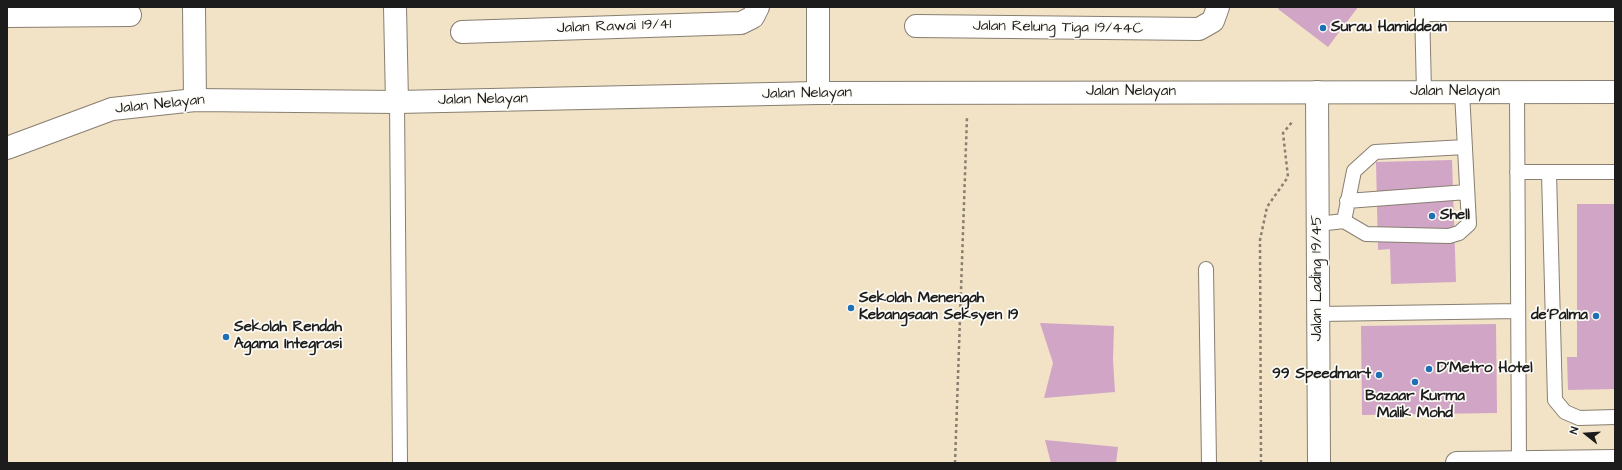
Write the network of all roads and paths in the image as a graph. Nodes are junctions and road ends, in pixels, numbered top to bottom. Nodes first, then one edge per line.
1 (194, 7) edge
2 (395, 7) edge
3 (758, 7) edge
4 (818, 7) edge
5 (1218, 7) edge
6 (1422, 10) edge
7 (1615, 14) edge
8 (130, 15) dead end
9 (7, 16) edge
10 (916, 26) dead end
11 (462, 32) dead end
12 (967, 92) junction
13 (1317, 92) junction
14 (1424, 92) junction
15 (1462, 92) junction
16 (1517, 92) junction
17 (1615, 92) edge
18 (818, 93) junction
19 (195, 100) junction
20 (397, 102) junction
21 (1465, 147) junction
22 (7, 148) edge
23 (1517, 172) junction
24 (1615, 172) edge
25 (1549, 173) junction
26 (1467, 192) junction
27 (1348, 201) junction
28 (1344, 221) junction
29 (1318, 224) junction
30 (1206, 269) dead end
31 (1518, 311) junction
32 (1319, 314) junction
33 (1615, 417) edge
34 (1615, 461) edge
35 (1519, 462) edge
36 (400, 463) edge
37 (955, 463) edge
38 (1209, 463) edge
39 (1261, 463) edge
40 (1319, 463) edge
41 (1457, 463) edge

1 - 19 street
2 - 20 street
3 - 11 street, Jalan Rawai 19/41
4 - 18 street
5 - 10 street, Jalan Relung Tiga 19/44C
6 - 7 lane
6 - 14 lane
8 - 9 street
12 - 13 street, Jalan Nelayan
12 - 18 street, Jalan Nelayan
12 - 37 path
13 - 14 street, Jalan Nelayan
13 - 29 street, Jalan Lading 19/45
13 - 39 path
14 - 15 street, Jalan Nelayan
15 - 16 street, Jalan Nelayan
15 - 21 lane
16 - 17 street, Jalan Nelayan
16 - 23 lane
18 - 20 street, Jalan Nelayan
19 - 20 street, Jalan Nelayan
19 - 22 street, Jalan Nelayan
20 - 36 lane
21 - 26 lane
21 - 27 lane
23 - 25 lane
23 - 31 lane
24 - 25 lane
25 - 33 lane
26 - 27 lane
26 - 28 lane
27 - 28 lane
28 - 29 lane
29 - 32 street, Jalan Lading 19/45
30 - 38 lane
31 - 32 lane
31 - 35 lane
32 - 40 street, Jalan Lading 19/45
34 - 35 street
35 - 41 street

